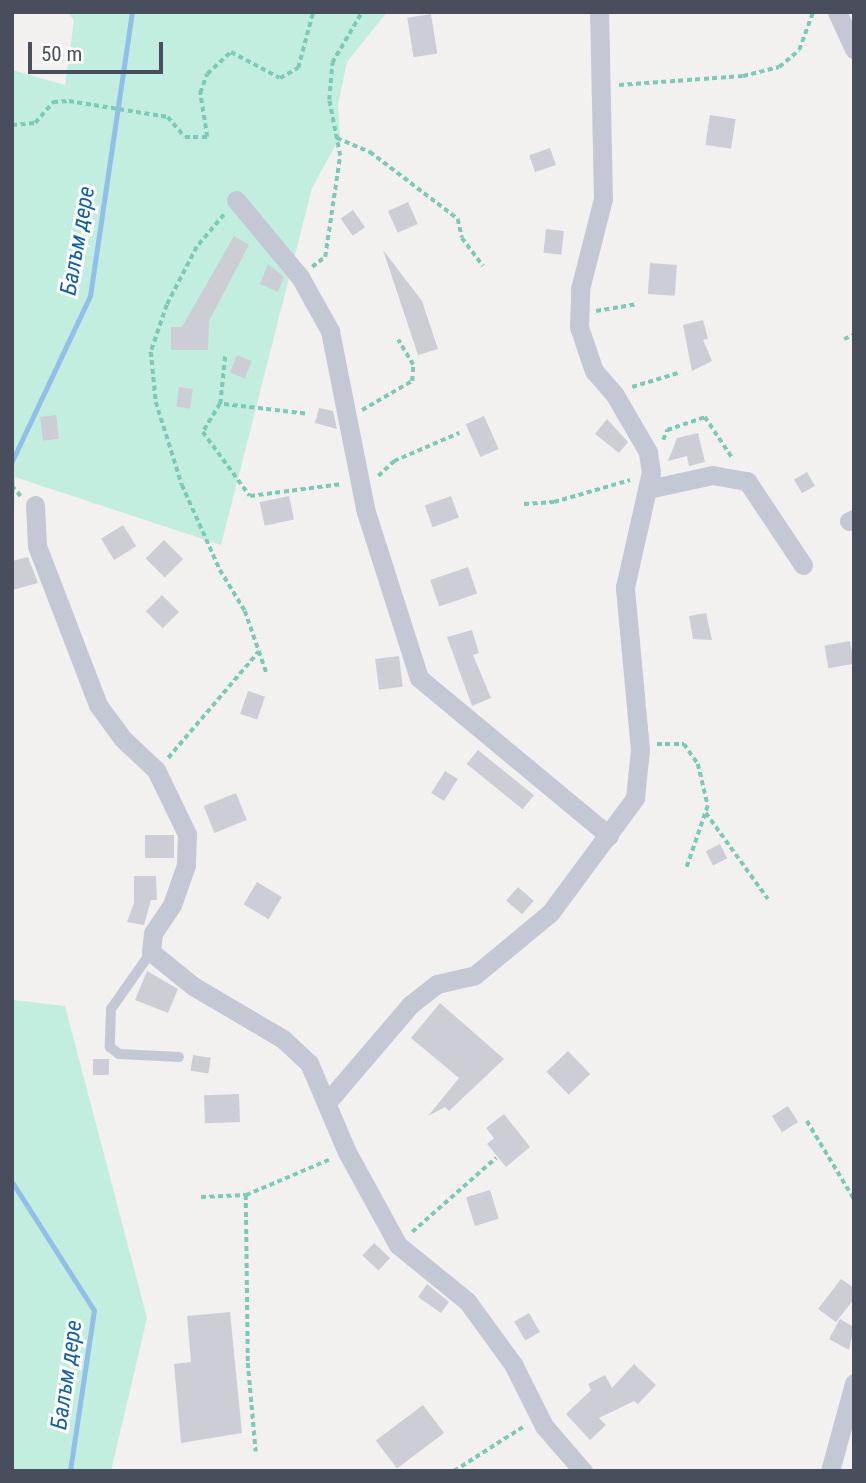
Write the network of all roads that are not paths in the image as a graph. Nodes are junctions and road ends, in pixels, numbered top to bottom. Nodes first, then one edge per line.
1 (599, 12) edge
2 (837, 12) edge
3 (854, 49) edge
4 (236, 200) road end
5 (649, 481) junction
6 (35, 505) dead end
7 (803, 565) dead end
8 (608, 836) junction
9 (151, 952) junction
10 (179, 1058) dead end
11 (329, 1100) junction
12 (854, 1383) edge
13 (583, 1471) edge
14 (830, 1471) edge

1 - 5 street
2 - 3 street
4 - 8 street
5 - 7 street
5 - 8 street
6 - 9 street
8 - 11 street
9 - 10 lane
9 - 11 street
11 - 13 street
12 - 14 street

